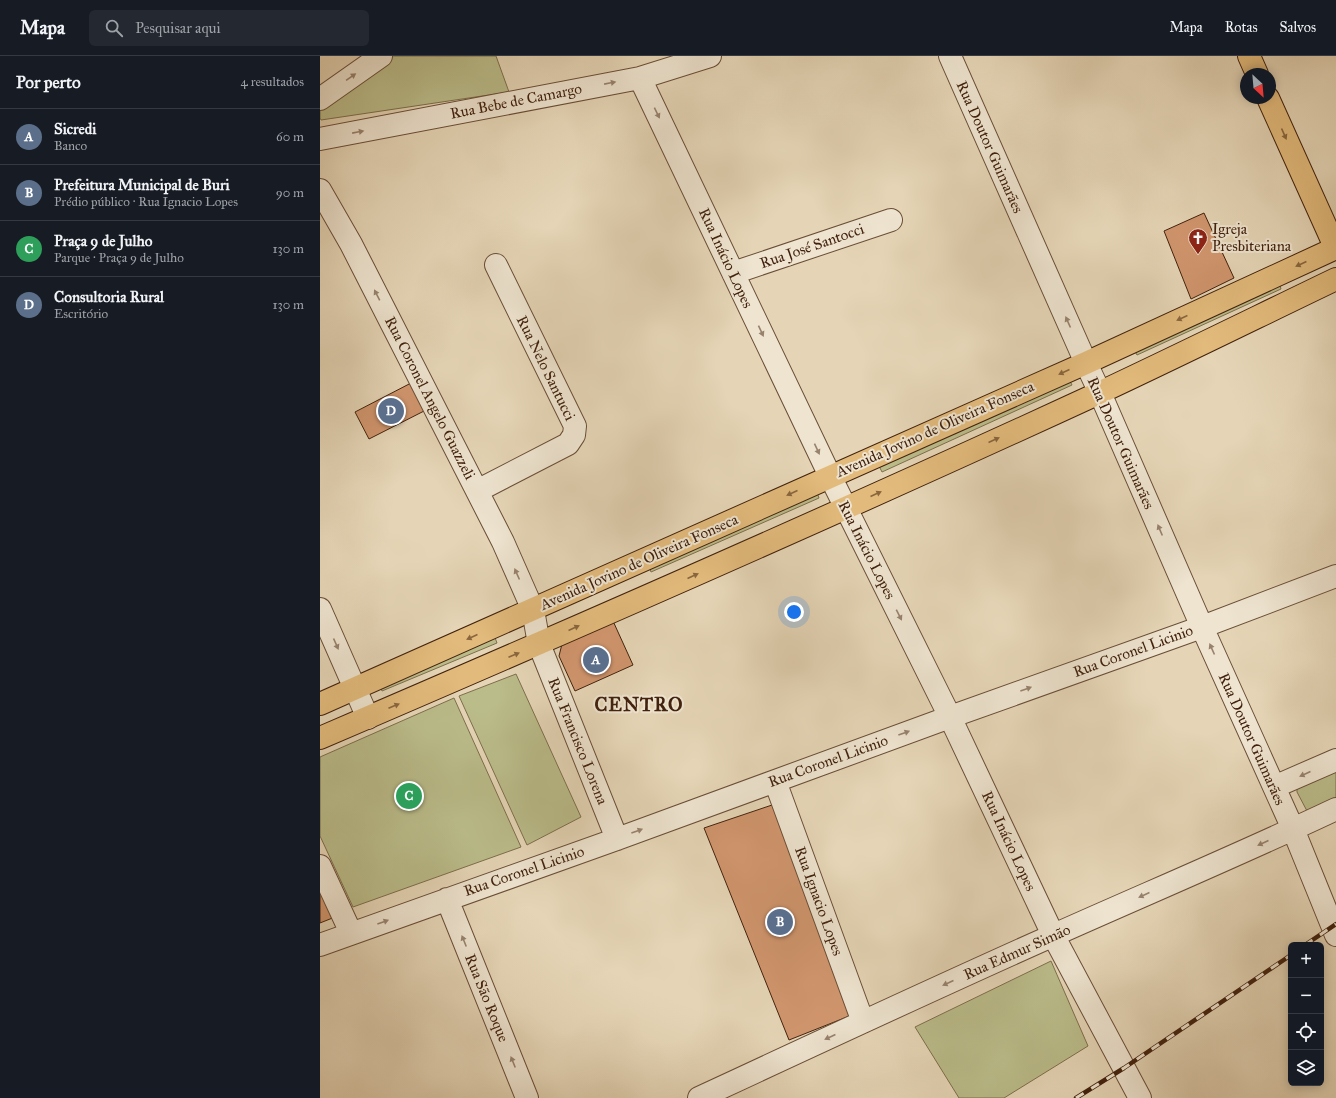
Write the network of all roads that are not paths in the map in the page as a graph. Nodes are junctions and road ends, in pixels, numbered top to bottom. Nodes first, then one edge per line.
1 (381, 56) edge
2 (710, 56) edge
3 (950, 56) edge
4 (1249, 56) edge
5 (1255, 68) edge
6 (640, 78) junction
7 (320, 99) edge
8 (1271, 104) edge
9 (320, 139) edge
10 (320, 190) edge
11 (891, 220) dead end
12 (1336, 248) edge
13 (496, 265) dead end
14 (733, 273) junction
15 (1336, 279) edge
16 (1086, 363) junction
17 (1100, 393) junction
18 (830, 476) junction
19 (477, 491) junction
20 (846, 508) junction
21 (626, 568) junction
22 (1336, 576) edge
23 (640, 599) junction
24 (320, 609) edge
25 (533, 610) junction
26 (1202, 627) junction
27 (539, 644) junction
28 (355, 688) junction
29 (320, 704) edge
30 (950, 717) junction
31 (368, 718) junction
32 (320, 738) edge
33 (1336, 760) edge
34 (775, 781) junction
35 (1274, 787) junction
36 (1336, 809) edge
37 (1293, 829) junction
38 (616, 839) junction
39 (320, 866) edge
40 (447, 899) junction
41 (351, 933) junction
42 (1053, 935) junction
43 (1336, 935) edge
44 (320, 945) edge
45 (863, 1022) junction
46 (527, 1098) edge
47 (699, 1098) edge
48 (1140, 1098) edge

7 -> 1 street
2 - 6 street, Rua Bebe de Camargo
16 -> 3 street, Rua Doutor Guimarães
4 - 5 main road
9 -> 6 street, Rua Bebe de Camargo
6 -> 14 street, Rua Inácio Lopes
8 -> 12 main road
19 -> 10 street, Rua Coronel Angelo Guazzeli
11 - 14 street, Rua José Santocci
12 -> 16 main road, Avenida Jovino de Oliveira Fonseca
13 - 19 street, Rua Nelo Santucci
14 -> 18 street, Rua Inácio Lopes
15 - 17 main road
16 - 17 street, Rua Doutor Guimarães
16 -> 18 main road, Avenida Jovino de Oliveira Fonseca
20 -> 17 main road
26 -> 17 street, Rua Doutor Guimarães
18 - 20 street, Rua Inácio Lopes
18 -> 21 main road, Avenida Jovino de Oliveira Fonseca
25 -> 19 street, Rua Coronel Angelo Guazzeli
23 -> 20 main road
20 -> 30 street, Rua Inácio Lopes
21 - 23 main road
21 - 25 main road, Avenida Jovino de Oliveira Fonseca
22 - 26 street, Rua Coronel Licinio
27 -> 23 main road
24 -> 28 street
25 - 27 street, Rua Coronel Angelo Guazzeli
25 -> 28 main road, Avenida Jovino de Oliveira Fonseca
30 -> 26 street, Rua Coronel Licinio
35 -> 26 street, Rua Doutor Guimarães
31 -> 27 main road
27 - 38 street, Rua Francisco Lorena
28 - 29 main road, Avenida Jovino de Oliveira Fonseca
28 - 31 street
34 -> 30 street, Rua Coronel Licinio
30 - 42 street, Rua Inácio Lopes
31 - 32 main road
33 -> 35 street
38 -> 34 street, Rua Coronel Licinio
34 - 45 street, Rua Ignacio Lopes
35 - 37 street, Rua Doutor Guimarães
36 - 37 street, Rua Edmur Simão
37 -> 42 street, Rua Edmur Simão
37 - 43 street, Rua Doutor Guimarães
38 - 40 street, Rua Coronel Licinio
39 - 41 street
41 -> 40 street, Rua Coronel Licinio
46 -> 40 street, Rua São Roque
41 - 44 street, Rua Coronel Licinio
42 -> 45 street, Rua Edmur Simão
42 - 48 street, Rua Inácio Lopes
45 -> 47 street, Rua Edmur Simão

